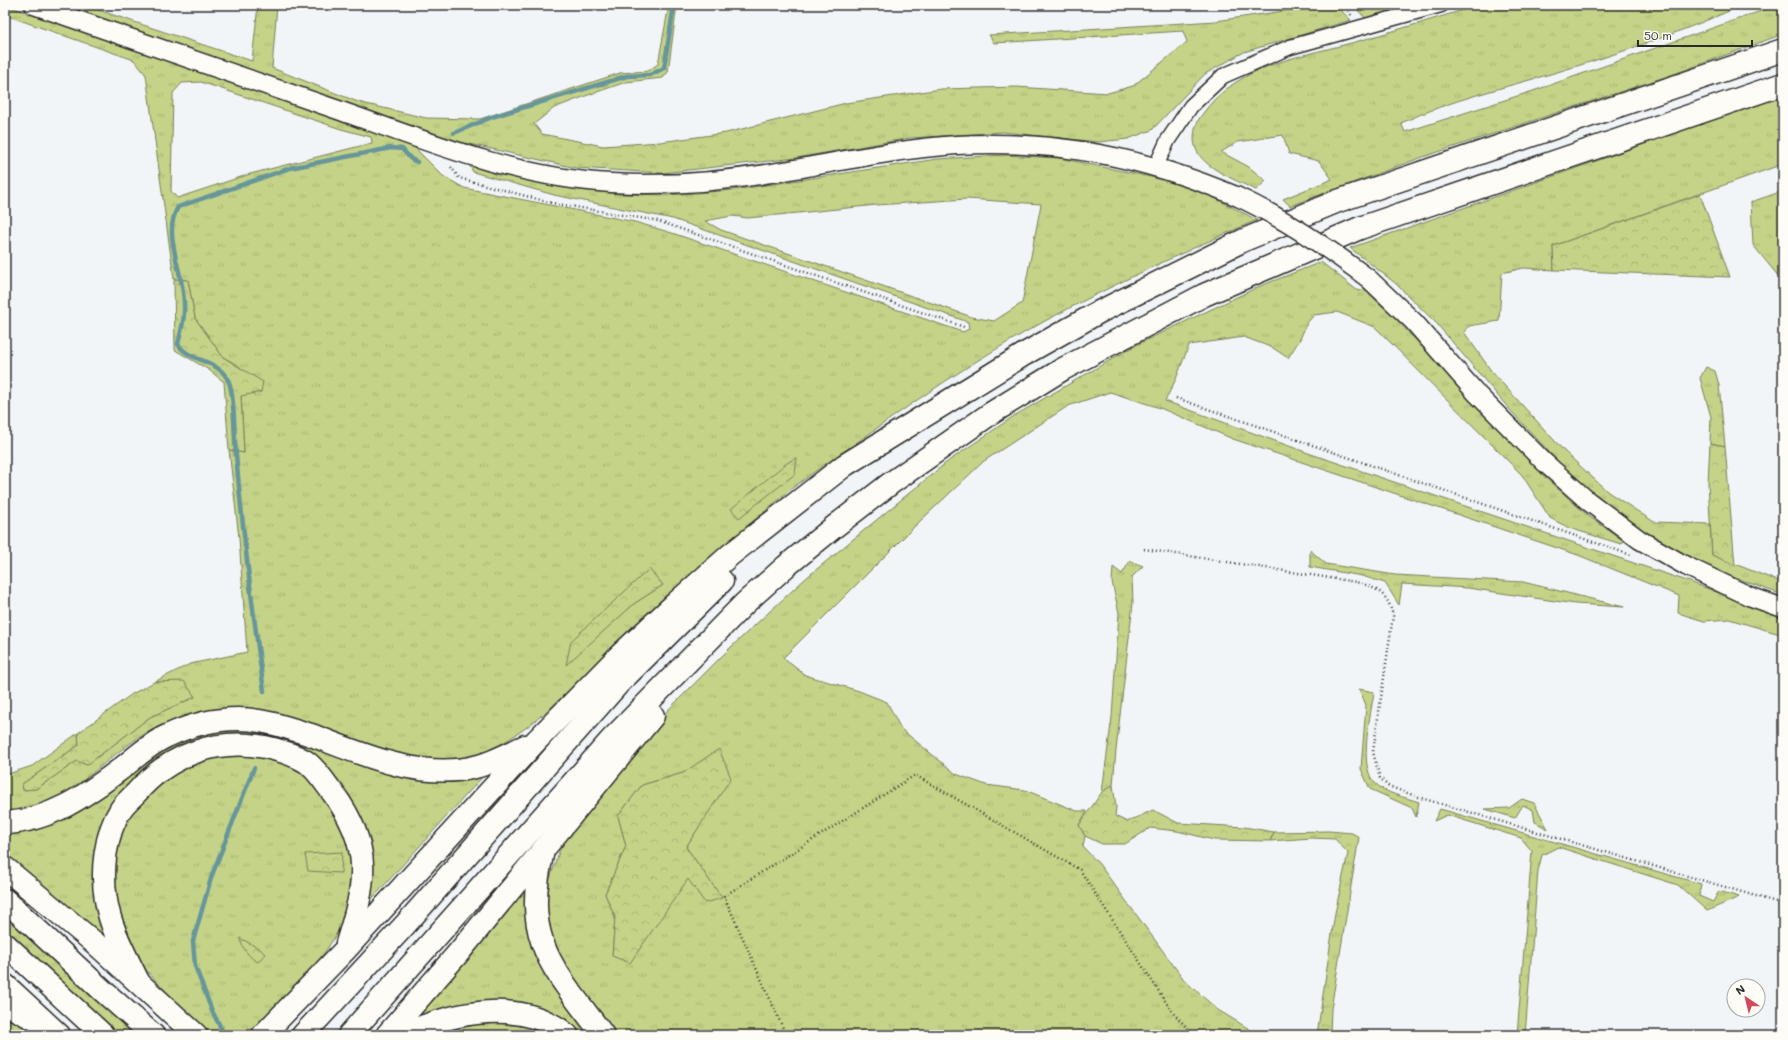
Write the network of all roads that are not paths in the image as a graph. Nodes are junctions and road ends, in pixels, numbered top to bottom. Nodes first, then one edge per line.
1 (34, 5) edge
2 (1441, 5) edge
3 (1783, 50) edge
4 (1783, 84) edge
5 (1156, 166) junction
6 (940, 407) junction
7 (745, 603) junction
8 (1783, 608) edge
9 (535, 742) junction
10 (5, 823) edge
11 (544, 848) junction
12 (5, 868) edge
13 (5, 900) edge
14 (5, 944) edge
15 (345, 950) junction
16 (138, 981) junction
17 (5, 985) edge
18 (5, 1004) edge
19 (53, 1030) edge
20 (103, 1035) edge
21 (153, 1035) edge
22 (196, 1035) edge
23 (263, 1035) edge
24 (303, 1035) edge
25 (349, 1035) edge
26 (388, 1035) edge
27 (403, 1035) edge
28 (567, 1035) edge
29 (603, 1035) edge

1 - 5 street
2 - 5 street
3 - 6 highway
4 - 7 highway
5 - 8 street, bridge
6 - 9 highway
6 - 24 highway
7 - 11 highway
7 - 25 highway
9 - 10 highway
9 - 15 highway
11 - 26 highway
11 - 29 highway
12 - 16 highway
13 - 21 highway
14 - 20 highway
15 - 16 highway
15 - 23 highway
16 - 22 highway
17 - 19 highway
18 - 19 highway
27 - 28 highway

